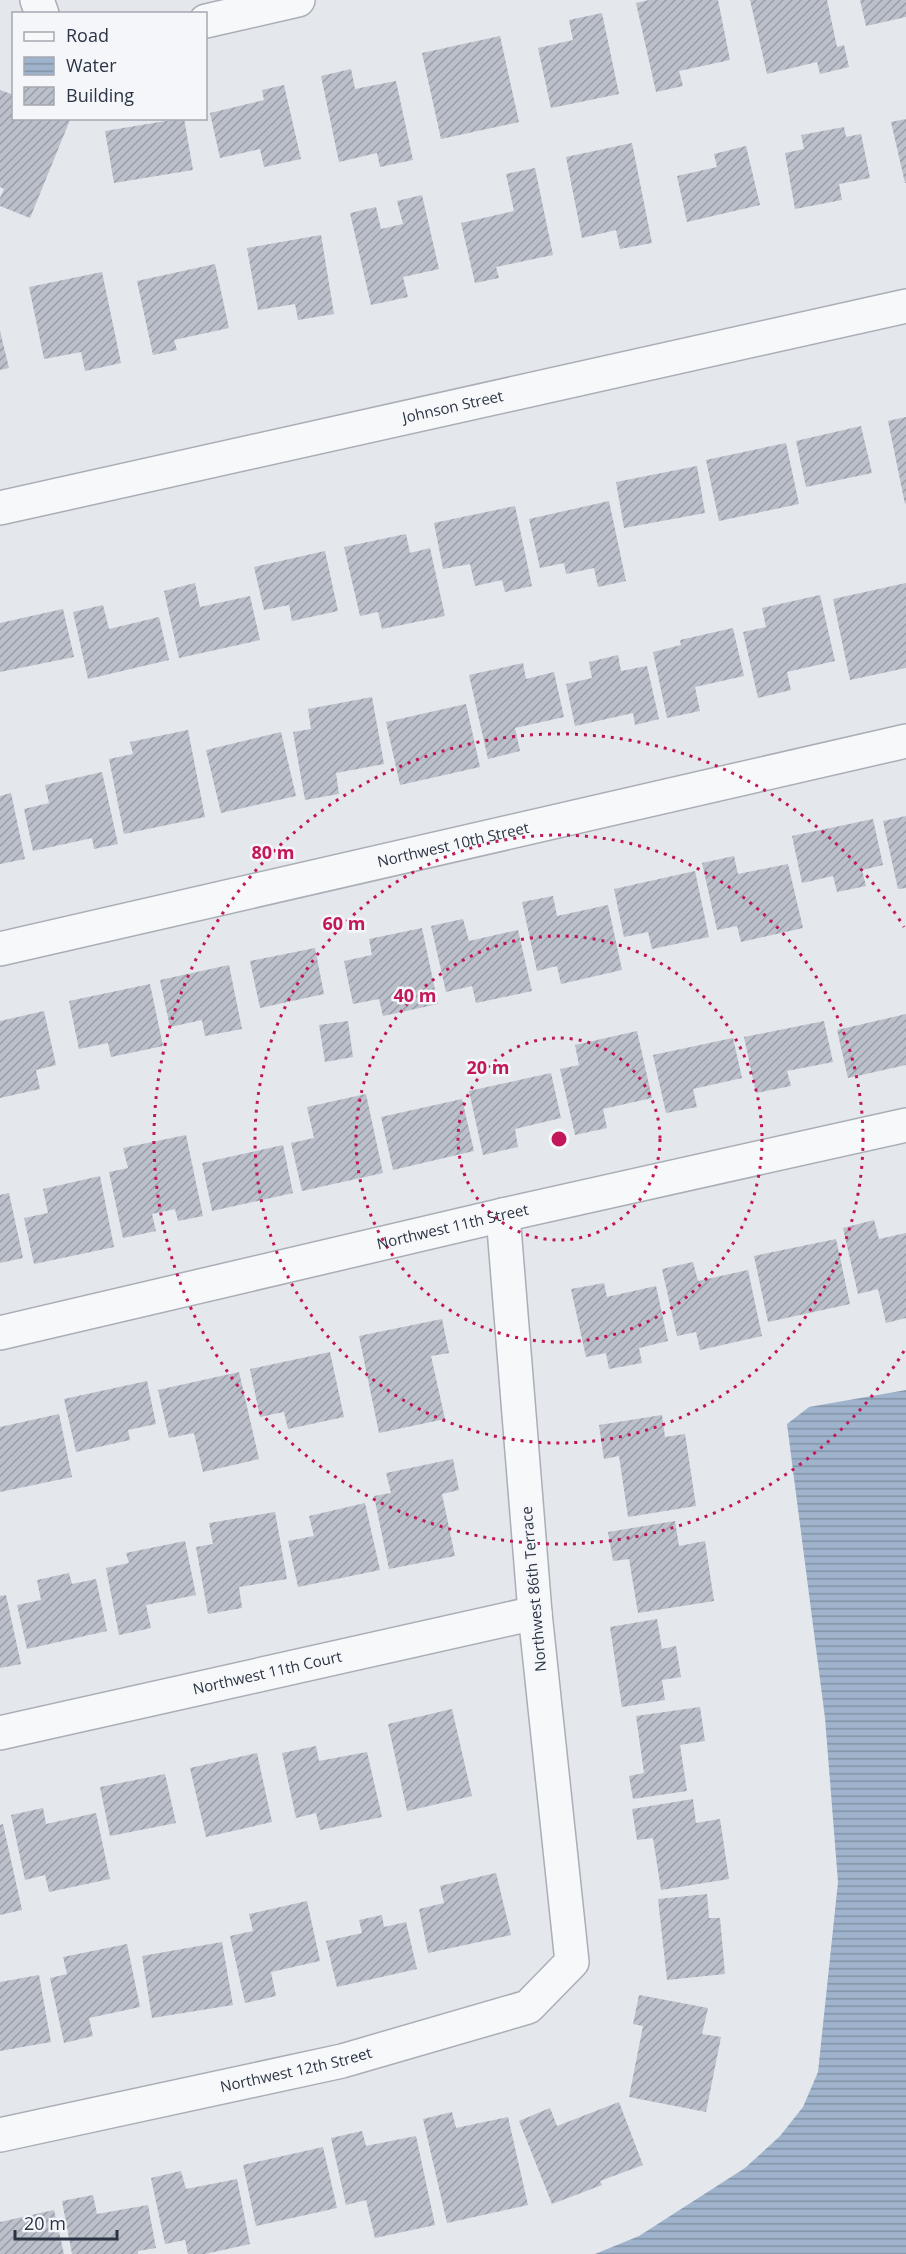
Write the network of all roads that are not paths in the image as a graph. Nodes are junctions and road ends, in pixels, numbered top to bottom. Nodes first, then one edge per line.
1 (298, 0) edge
2 (207, 21) edge
3 (906, 306) edge
4 (0, 508) edge
5 (906, 741) edge
6 (0, 949) edge
7 (906, 1125) edge
8 (503, 1215) junction
9 (0, 1333) edge
10 (535, 1613) junction
11 (0, 1733) edge
12 (572, 1962) joint
13 (0, 2135) edge

1 - 2 street
3 - 4 street, Johnson Street
5 - 6 street, Northwest 10th Street
7 - 8 street, Northwest 11th Street
8 - 9 street, Northwest 11th Street
8 - 10 street, Northwest 86th Terrace
10 - 11 street, Northwest 11th Court
10 - 12 street, Northwest 86th Terrace
12 - 13 street, Northwest 12th Street

